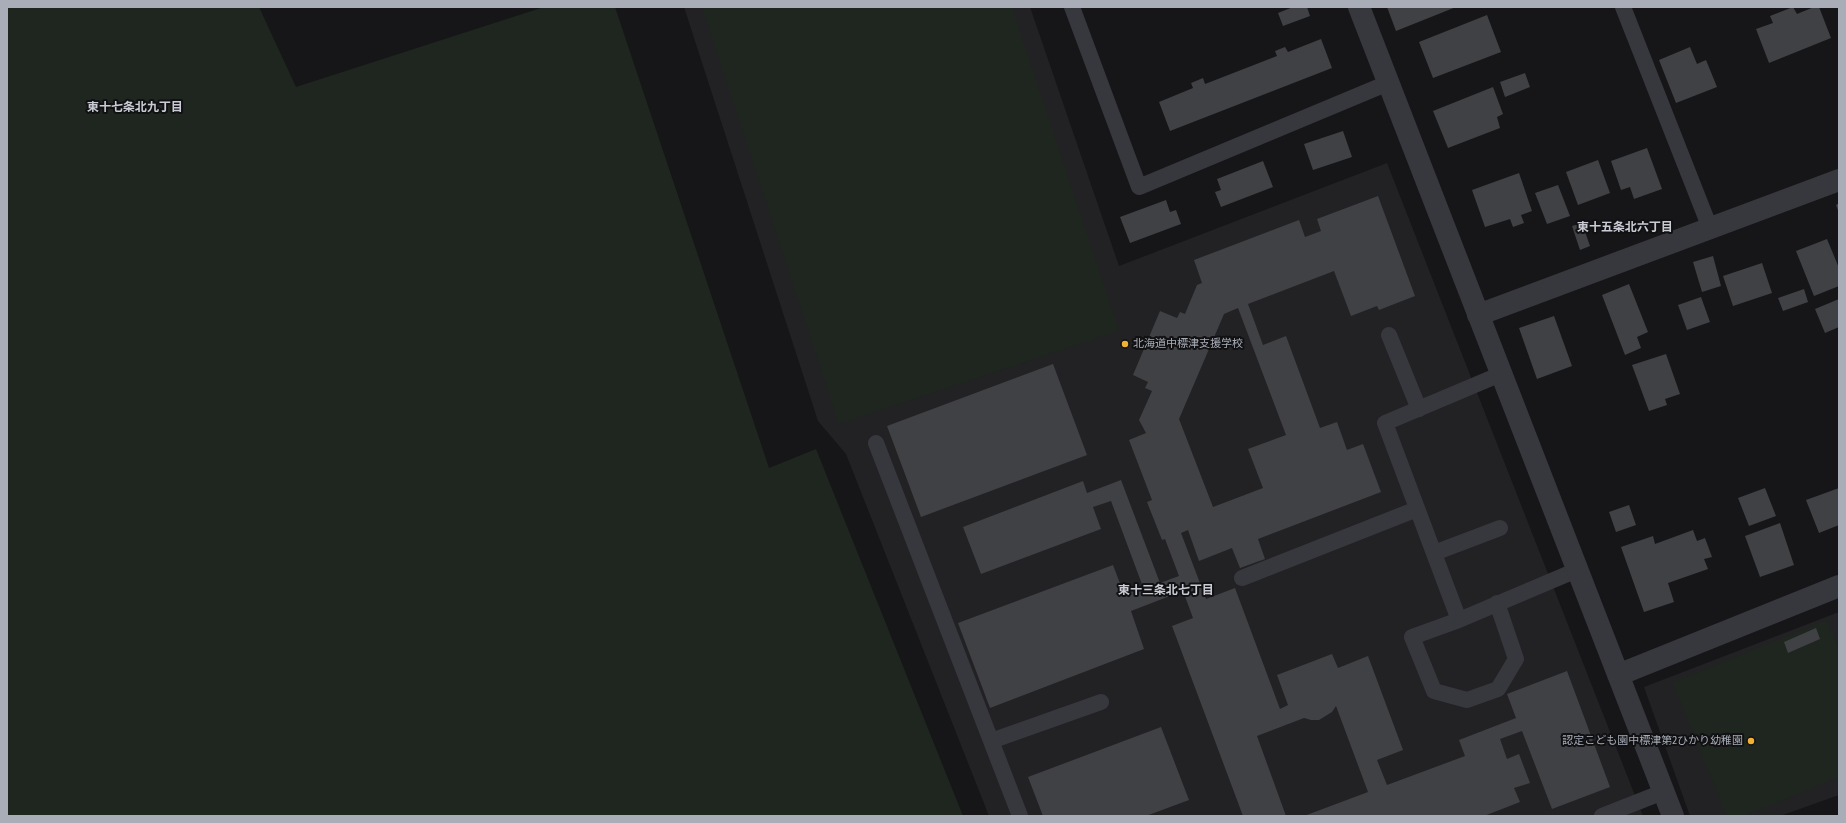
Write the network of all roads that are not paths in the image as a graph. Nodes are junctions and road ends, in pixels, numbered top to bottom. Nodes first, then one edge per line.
1 (1072, 7) edge
2 (1359, 7) edge
3 (1622, 7) edge
4 (1388, 83) junction
5 (1839, 180) edge
6 (1710, 228) junction
7 (1478, 315) junction
8 (1389, 334) dead end
9 (1501, 374) junction
10 (1419, 409) junction
11 (876, 443) dead end
12 (1417, 509) junction
13 (1500, 528) dead end
14 (1434, 553) junction
15 (1577, 570) junction
16 (1242, 578) dead end
17 (1839, 586) edge
18 (1497, 604) junction
19 (1459, 620) junction
20 (1618, 675) junction
21 (1101, 702) dead end
22 (991, 740) junction
23 (1663, 792) junction
24 (1020, 816) edge
25 (1602, 816) edge
26 (1673, 816) edge

1 - 4 lane
2 - 4 street
3 - 6 lane
4 - 7 street
5 - 6 street
6 - 7 street
7 - 9 street
8 - 10 lane
9 - 10 lane
9 - 15 street
10 - 12 lane
11 - 22 lane
12 - 14 lane
12 - 16 lane
13 - 14 lane
14 - 19 lane
15 - 18 lane
15 - 20 street
17 - 20 street
18 - 19 lane
18 - 19 lane
20 - 23 street
21 - 22 lane
22 - 24 lane
23 - 25 lane
23 - 26 street

